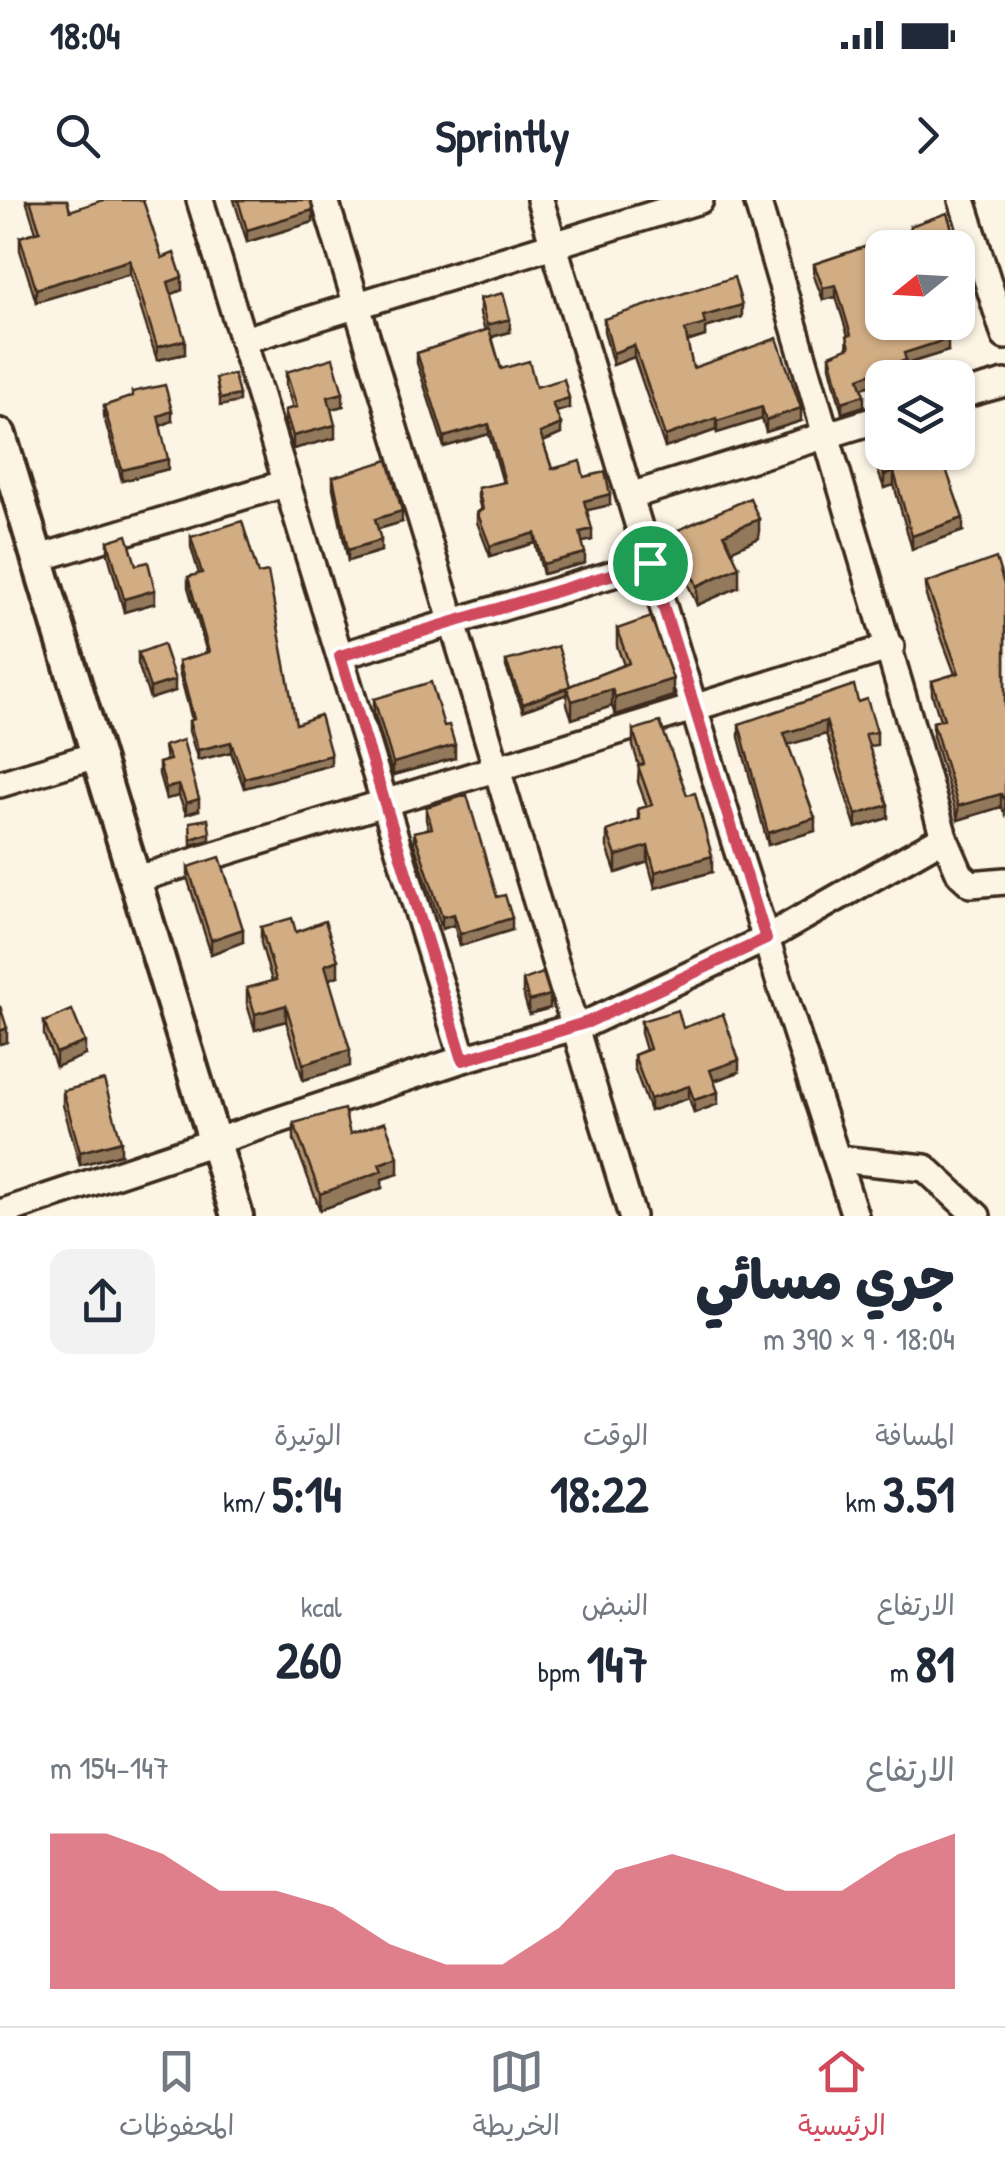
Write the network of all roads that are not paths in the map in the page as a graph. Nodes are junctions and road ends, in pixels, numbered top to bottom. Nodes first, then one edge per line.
1 (200, 200) edge
2 (324, 200) edge
3 (540, 200) edge
4 (700, 200) edge
5 (756, 200) edge
6 (962, 200) edge
7 (554, 246) junction
8 (357, 305) junction
9 (1005, 336) edge
10 (244, 340) junction
11 (1005, 382) edge
12 (975, 391) edge
13 (865, 423) edge
14 (826, 434) junction
15 (0, 435) edge
16 (287, 483) junction
17 (630, 496) junction
18 (36, 559) junction
19 (650, 563) junction
20 (452, 620) junction
21 (891, 648) junction
22 (340, 656) junction
23 (692, 705) junction
24 (96, 756) junction
25 (496, 769) junction
26 (0, 784) edge
27 (386, 804) junction
28 (944, 837) junction
29 (134, 880) junction
30 (1005, 880) edge
31 (766, 939) junction
32 (575, 1027) junction
33 (463, 1060) junction
34 (216, 1144) junction
35 (838, 1159) junction
36 (0, 1213) edge
37 (238, 1216) edge
38 (632, 1216) edge
39 (855, 1216) edge
40 (977, 1216) edge

1 - 10 street
2 - 8 street
3 - 7 street
4 - 7 street
5 - 14 street
6 - 9 street
7 - 8 street
7 - 17 street
8 - 10 street
8 - 20 street
10 - 16 street
11 - 12 street
13 - 14 street
14 - 17 street
14 - 21 street
15 - 18 main road
16 - 18 street
16 - 22 street
17 - 19 street
18 - 24 main road
19 - 20 street
19 - 23 street
20 - 22 street
20 - 25 street
21 - 23 street
21 - 28 street
22 - 27 street
23 - 25 street
23 - 31 street
24 - 26 street
24 - 29 main road
25 - 27 street
25 - 32 street
27 - 29 street
27 - 33 street
28 - 30 street
28 - 31 street
29 - 34 main road
31 - 32 street
31 - 35 street
32 - 33 street
32 - 38 street
33 - 34 street
34 - 36 street
34 - 37 main road
35 - 39 street
35 - 40 street

